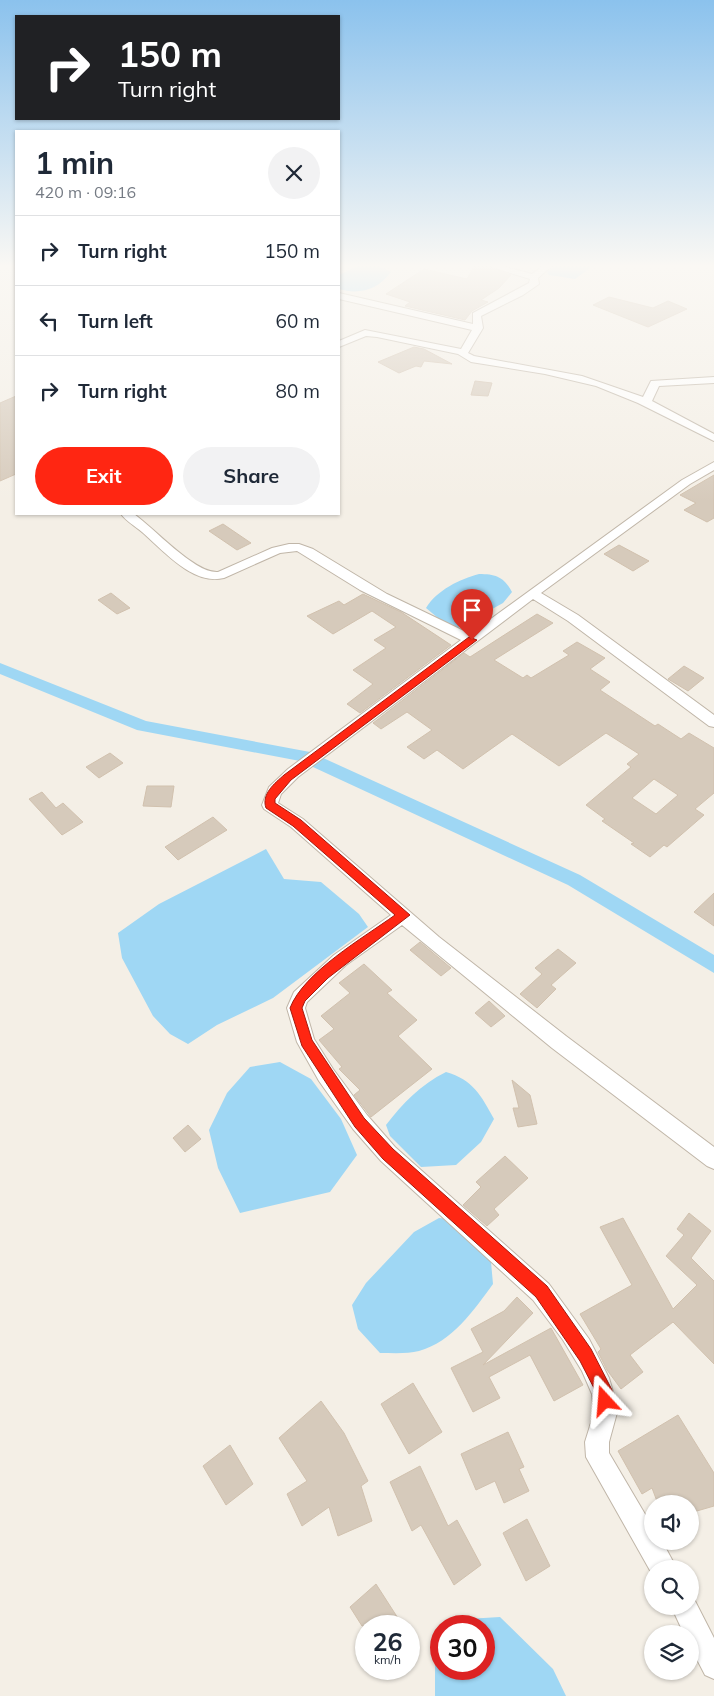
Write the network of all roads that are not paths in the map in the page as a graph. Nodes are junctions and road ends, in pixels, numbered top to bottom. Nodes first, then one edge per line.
1 (425, 344) edge
2 (468, 344) edge
3 (463, 352) junction
4 (714, 380) edge
5 (646, 402) junction
6 (714, 438) edge
7 (714, 465) edge
8 (128, 515) edge
9 (533, 593) junction
10 (472, 640) junction
11 (714, 722) edge
12 (404, 915) junction
13 (714, 1159) edge
14 (659, 1560) edge
15 (688, 1615) edge
16 (714, 1666) edge

1 - 3 street
2 - 3 street
3 - 5 street
4 - 5 street
5 - 6 street
7 - 9 street
8 - 10 street
9 - 10 street
9 - 11 street
10 - 12 street
12 - 13 street
12 - 14 street
15 - 16 street

